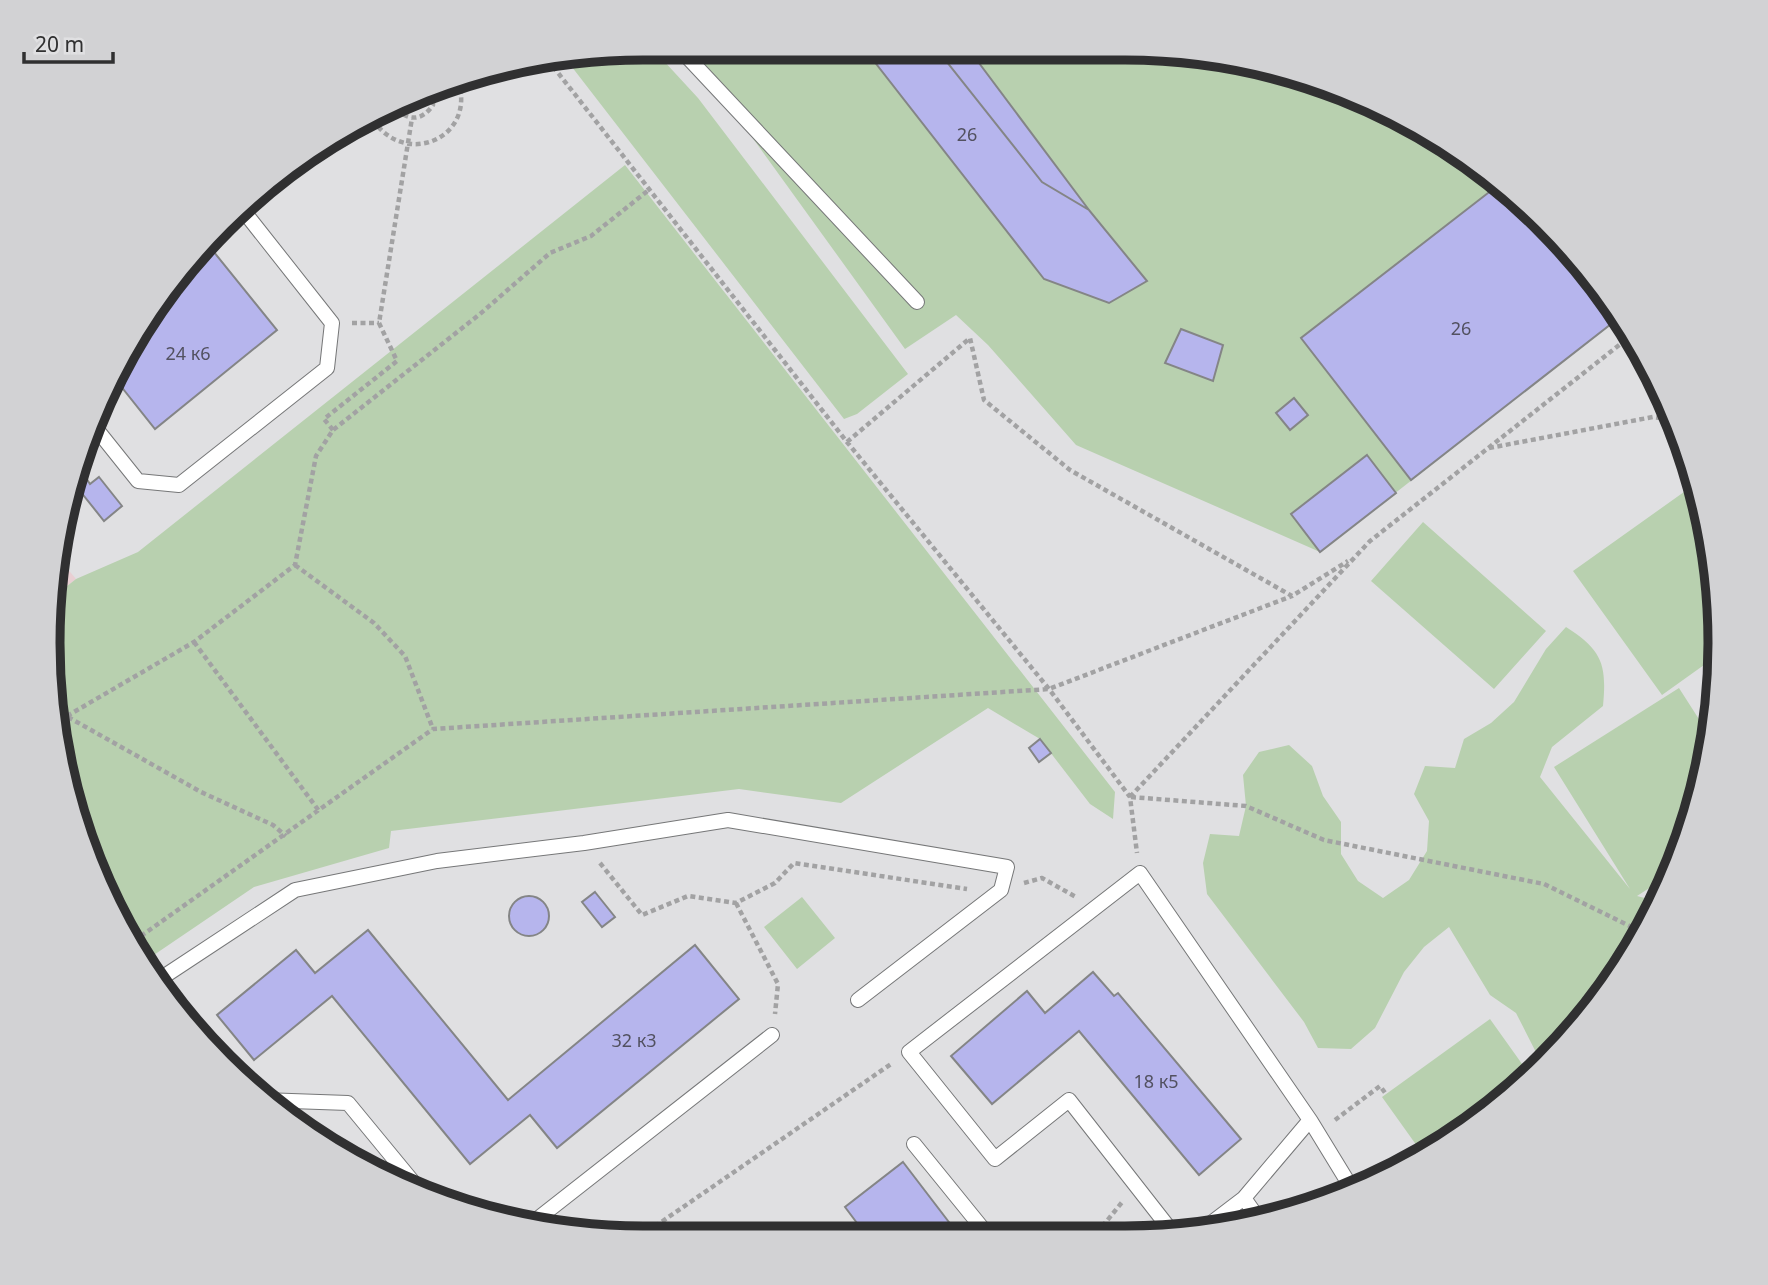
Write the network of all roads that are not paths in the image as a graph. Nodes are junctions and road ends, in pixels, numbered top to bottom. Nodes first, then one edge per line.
1 (690, 60) edge
2 (246, 215) edge
3 (917, 302) dead end
4 (99, 432) edge
5 (165, 976) edge
6 (858, 1000) dead end
7 (772, 1035) road end
8 (283, 1101) edge
9 (1310, 1120) junction
10 (914, 1144) dead end
11 (408, 1176) edge
12 (1348, 1182) edge
13 (1244, 1198) junction
14 (1253, 1211) edge
15 (541, 1216) edge
16 (1218, 1218) edge
17 (1166, 1224) edge
18 (981, 1226) edge

1 - 3 lane
2 - 4 lane
5 - 6 lane
7 - 15 lane
8 - 11 lane
9 - 12 lane
9 - 13 lane
9 - 17 lane
10 - 18 lane
13 - 14 lane
13 - 16 lane

